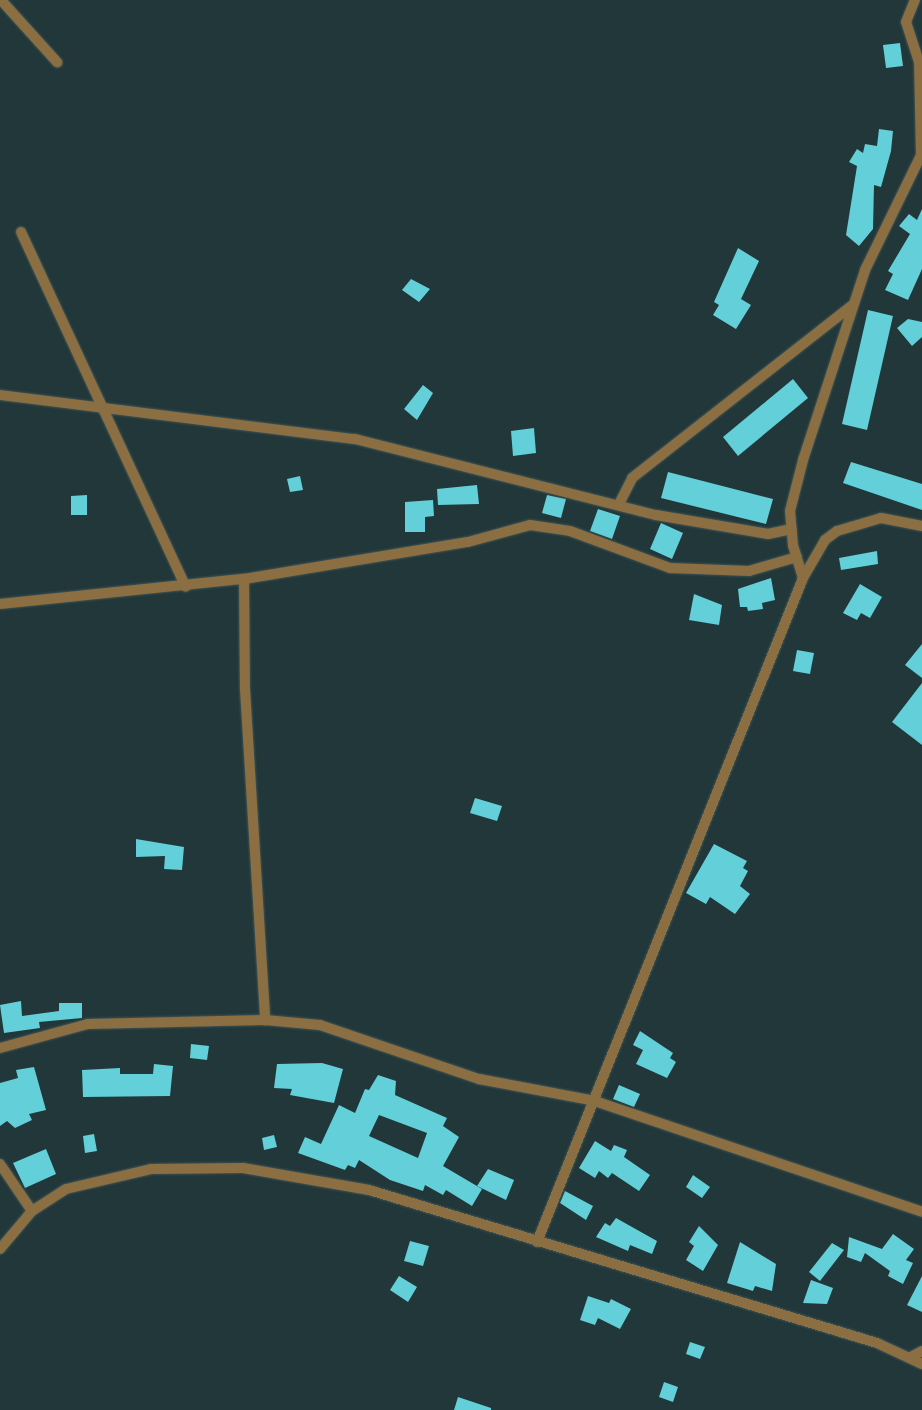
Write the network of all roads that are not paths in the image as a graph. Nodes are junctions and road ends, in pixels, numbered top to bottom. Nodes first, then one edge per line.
1 (1, 0) edge
2 (915, 0) edge
3 (57, 62) dead end
4 (21, 232) dead end
5 (854, 304) junction
6 (0, 395) edge
7 (106, 409) junction
8 (619, 504) junction
9 (922, 526) edge
10 (791, 530) junction
11 (797, 557) junction
12 (803, 578) junction
13 (244, 579) junction
14 (186, 588) junction
15 (0, 604) edge
16 (265, 1020) junction
17 (0, 1048) edge
18 (595, 1101) junction
19 (0, 1164) edge
20 (32, 1210) junction
21 (922, 1212) edge
22 (537, 1242) junction
23 (0, 1248) edge
24 (922, 1350) edge
25 (908, 1358) junction
26 (922, 1364) edge

1 - 3 street
2 - 5 street
4 - 7 street
5 - 8 street
5 - 10 street
6 - 7 street
7 - 8 street
7 - 14 street
8 - 10 street
9 - 12 street
10 - 11 street
11 - 12 street
11 - 13 street
12 - 18 street
13 - 14 street
13 - 16 street
14 - 15 street
16 - 17 street
16 - 18 street
18 - 21 street
18 - 22 street
19 - 20 street
20 - 22 street
20 - 23 street
22 - 25 street
24 - 25 street
25 - 26 street

